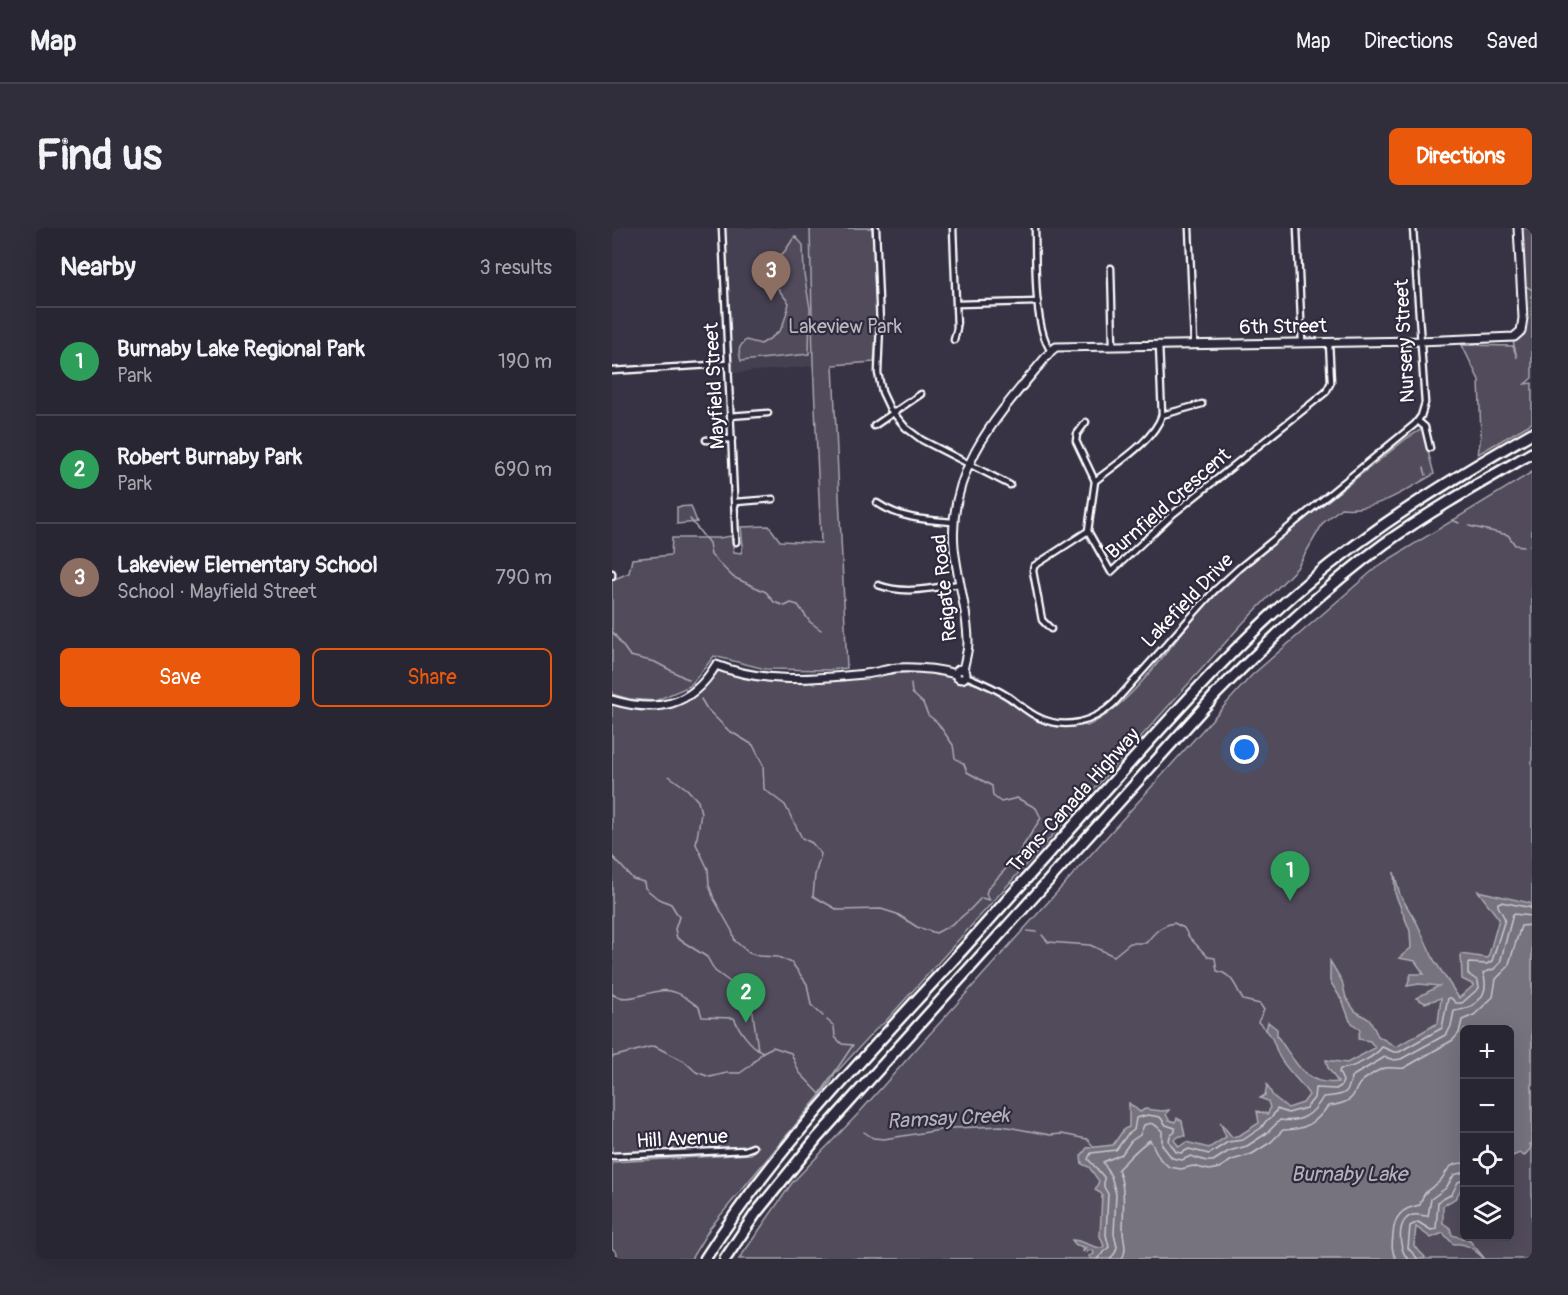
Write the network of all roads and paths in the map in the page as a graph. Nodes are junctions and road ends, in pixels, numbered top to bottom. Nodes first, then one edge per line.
1 (722, 228) edge
2 (876, 228) edge
3 (953, 228) edge
4 (1035, 228) edge
5 (1189, 228) edge
6 (1297, 228) edge
7 (1413, 228) edge
8 (1518, 228) edge
9 (1111, 268) dead end
10 (1038, 302) junction
11 (957, 304) junction
12 (954, 340) dead end
13 (1420, 341) junction
14 (1302, 342) junction
15 (1329, 342) junction
16 (1194, 344) junction
17 (1113, 345) junction
18 (1159, 345) junction
19 (1051, 351) junction
20 (728, 364) junction
21 (612, 371) edge
22 (921, 394) dead end
23 (1202, 404) dead end
24 (768, 413) dead end
25 (893, 414) junction
26 (1162, 415) junction
27 (730, 416) junction
28 (1418, 421) junction
29 (1086, 422) dead end
30 (874, 426) dead end
31 (1532, 433) edge
32 (732, 439) junction
33 (706, 440) dead end
34 (1430, 448) dead end
35 (1532, 453) edge
36 (967, 464) junction
37 (1095, 481) junction
38 (1010, 485) dead end
39 (773, 499) dead end
40 (735, 502) junction
41 (877, 503) dead end
42 (954, 522) junction
43 (1088, 531) junction
44 (736, 542) dead end
45 (959, 584) junction
46 (879, 585) dead end
47 (1051, 629) dead end
48 (962, 673) junction
49 (612, 700) edge
50 (753, 1147) dead end
51 (612, 1156) edge
52 (705, 1259) edge
53 (725, 1259) edge

1 - 20 street, Mayfield Street
2 - 25 street
3 - 11 street
4 - 10 street
5 - 16 street
6 - 14 street
7 - 13 street, Nursery Street
8 - 13 street, 6th Street
9 - 17 street
10 - 11 street
10 - 19 street
11 - 12 street
13 - 15 street, 6th Street
13 - 28 street, Nursery Street
14 - 15 street, 6th Street
14 - 16 street, 6th Street
15 - 43 street, Burnfield Crescent
16 - 18 street, 6th Street
17 - 18 street, 6th Street
17 - 19 street, 6th Street
18 - 26 street
19 - 36 street, Reigate Road
20 - 21 street
20 - 27 street, Mayfield Street
22 - 25 street
23 - 26 street
24 - 27 street
25 - 30 street
25 - 36 street
26 - 37 street
27 - 32 street, Mayfield Street
28 - 34 street, Nursery Street
28 - 48 street, Lakefield Drive
29 - 37 street
31 - 52 highway, Trans-Canada Highway
32 - 33 street
32 - 40 street, Mayfield Street
35 - 53 highway, Trans-Canada Highway
36 - 38 street
36 - 42 street, Reigate Road
37 - 43 street, Burnfield Crescent
39 - 40 street
40 - 44 street, Mayfield Street
41 - 42 street
42 - 45 street, Reigate Road
43 - 47 street
45 - 46 street
45 - 48 street, Reigate Road
48 - 49 street, Lakefield Drive
50 - 51 street, Hill Avenue

